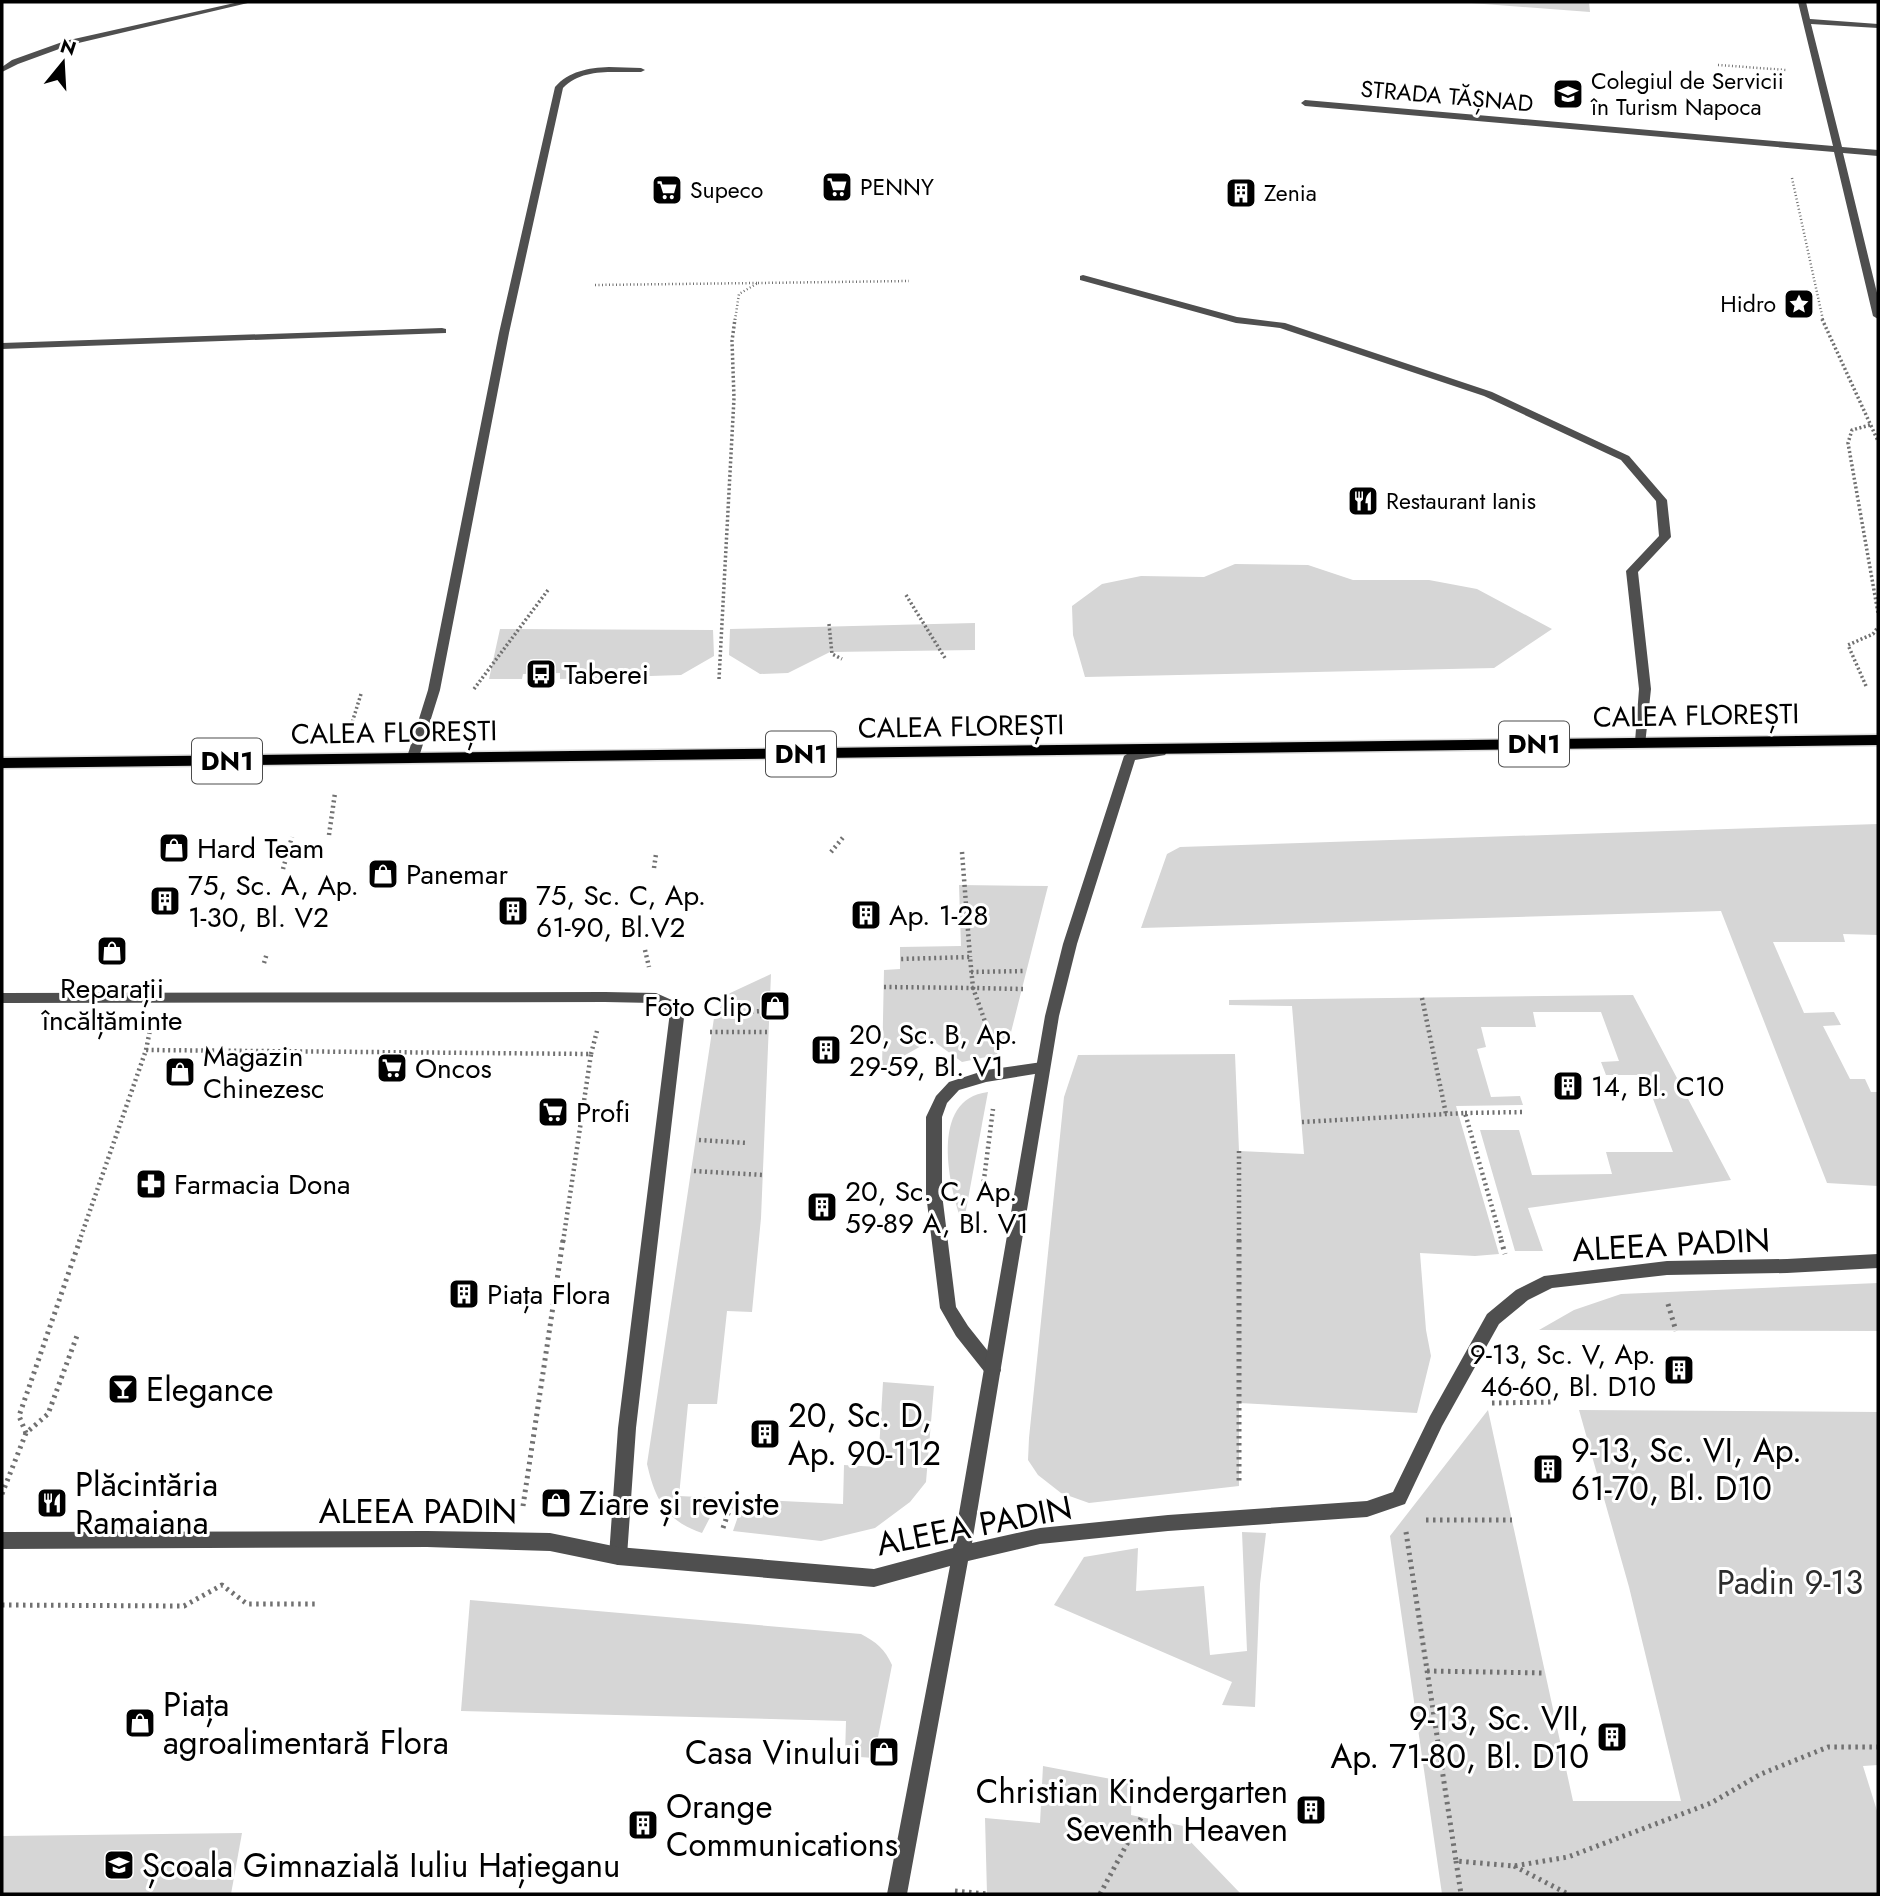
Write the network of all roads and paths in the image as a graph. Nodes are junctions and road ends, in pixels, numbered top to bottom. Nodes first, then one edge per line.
1 (248, 2) edge
2 (1802, 2) edge
3 (1807, 21) junction
4 (1878, 26) edge
5 (1718, 65) dead end
6 (2, 69) edge
7 (641, 70) dead end
8 (1819, 73) junction
9 (1305, 103) dead end
10 (1786, 145) junction
11 (1837, 149) junction
12 (1878, 153) edge
13 (1083, 278) dead end
14 (909, 281) dead end
15 (758, 283) junction
16 (595, 285) dead end
17 (1878, 316) edge
18 (442, 331) dead end
19 (2, 346) edge
20 (1870, 425) junction
21 (1878, 441) edge
22 (548, 590) dead end
23 (906, 595) dead end
24 (1878, 613) edge
25 (829, 624) dead end
26 (1878, 627) edge
27 (945, 658) dead end
28 (842, 659) dead end
29 (719, 679) dead end
30 (1866, 686) dead end
31 (474, 688) dead end
32 (1878, 740) edge
33 (1641, 742) junction
34 (1190, 749) junction
35 (413, 757) junction
36 (2, 763) edge
37 (845, 835) dead end
38 (292, 837) dead end
39 (831, 852) dead end
40 (962, 852) dead end
41 (656, 855) dead end
42 (654, 868) dead end
43 (283, 869) dead end
44 (970, 957) junction
45 (901, 959) dead end
46 (1027, 971) dead end
47 (971, 972) junction
48 (884, 987) dead end
49 (973, 988) junction
50 (1023, 989) dead end
51 (2, 998) edge
52 (1422, 998) dead end
53 (712, 1014) dead end
54 (770, 1018) dead end
55 (709, 1032) dead end
56 (769, 1032) dead end
57 (992, 1044) dead end
58 (1042, 1069) junction
59 (1525, 1112) dead end
60 (1465, 1113) junction
61 (1446, 1114) junction
62 (1302, 1122) dead end
63 (691, 1140) dead end
64 (747, 1143) dead end
65 (1239, 1152) dead end
66 (686, 1171) dead end
67 (763, 1175) dead end
68 (1505, 1254) dead end
69 (1878, 1261) edge
70 (1665, 1293) dead end
71 (1676, 1331) dead end
72 (78, 1333) dead end
73 (993, 1370) junction
74 (1554, 1402) dead end
75 (1492, 1403) dead end
76 (26, 1433) junction
77 (1239, 1486) dead end
78 (2, 1494) edge
79 (1399, 1497) junction
80 (733, 1499) dead end
81 (1404, 1520) junction
82 (1512, 1520) dead end
83 (720, 1539) dead end
84 (2, 1541) edge
85 (550, 1542) junction
86 (961, 1554) junction
87 (618, 1556) junction
88 (315, 1604) dead end
89 (2, 1605) edge
90 (1427, 1671) junction
91 (1546, 1673) dead end
92 (1878, 1747) edge
93 (1141, 1818) dead end
94 (1455, 1861) junction
95 (1514, 1866) junction
96 (955, 1891) dead end
97 (897, 1894) edge
98 (987, 1894) edge
99 (1100, 1894) edge
100 (1461, 1894) edge
101 (1568, 1894) edge

1 - 6 street
2 - 3 street
3 - 4 street
3 - 8 street
5 - 8 path
7 - 35 street
8 - 11 street
9 - 10 street, STRADA TĂȘNAD
10 - 11 street, STRADA TĂȘNAD
10 - 20 path
11 - 12 street, STRADA TĂȘNAD
11 - 17 street
13 - 33 street
14 - 15 path
15 - 16 path
15 - 29 path
18 - 19 street
20 - 21 path
20 - 24 path
22 - 31 path
23 - 27 path
25 - 28 path
26 - 30 path
32 - 33 main road, CALEA FLOREȘTI / DN1
33 - 34 main road, CALEA FLOREȘTI / DN1
34 - 35 main road, CALEA FLOREȘTI / DN1
34 - 58 street
35 - 36 main road, CALEA FLOREȘTI / DN1
37 - 39 path
38 - 43 path
40 - 44 path
41 - 42 path
44 - 45 path
44 - 47 path
46 - 47 path
47 - 49 path
48 - 49 path
49 - 50 path
49 - 57 path
51 - 87 street
52 - 61 path
53 - 54 path
55 - 56 path
58 - 73 street
58 - 73 street
59 - 60 path
60 - 61 path
60 - 68 path
61 - 62 path
63 - 64 path
65 - 77 path
66 - 67 path
69 - 79 street, ALEEA PADIN
70 - 71 path
72 - 76 path
73 - 86 street
74 - 75 path
76 - 78 path
76 - 85 path
79 - 81 path
79 - 86 street, ALEEA PADIN
80 - 83 path
81 - 82 path
81 - 90 path
84 - 85 street, ALEEA PADIN
85 - 87 street, ALEEA PADIN
86 - 87 street, ALEEA PADIN
86 - 97 street
88 - 89 path
90 - 91 path
90 - 94 path
92 - 95 path
93 - 99 path
94 - 95 path
94 - 100 path
95 - 101 path
96 - 98 path

